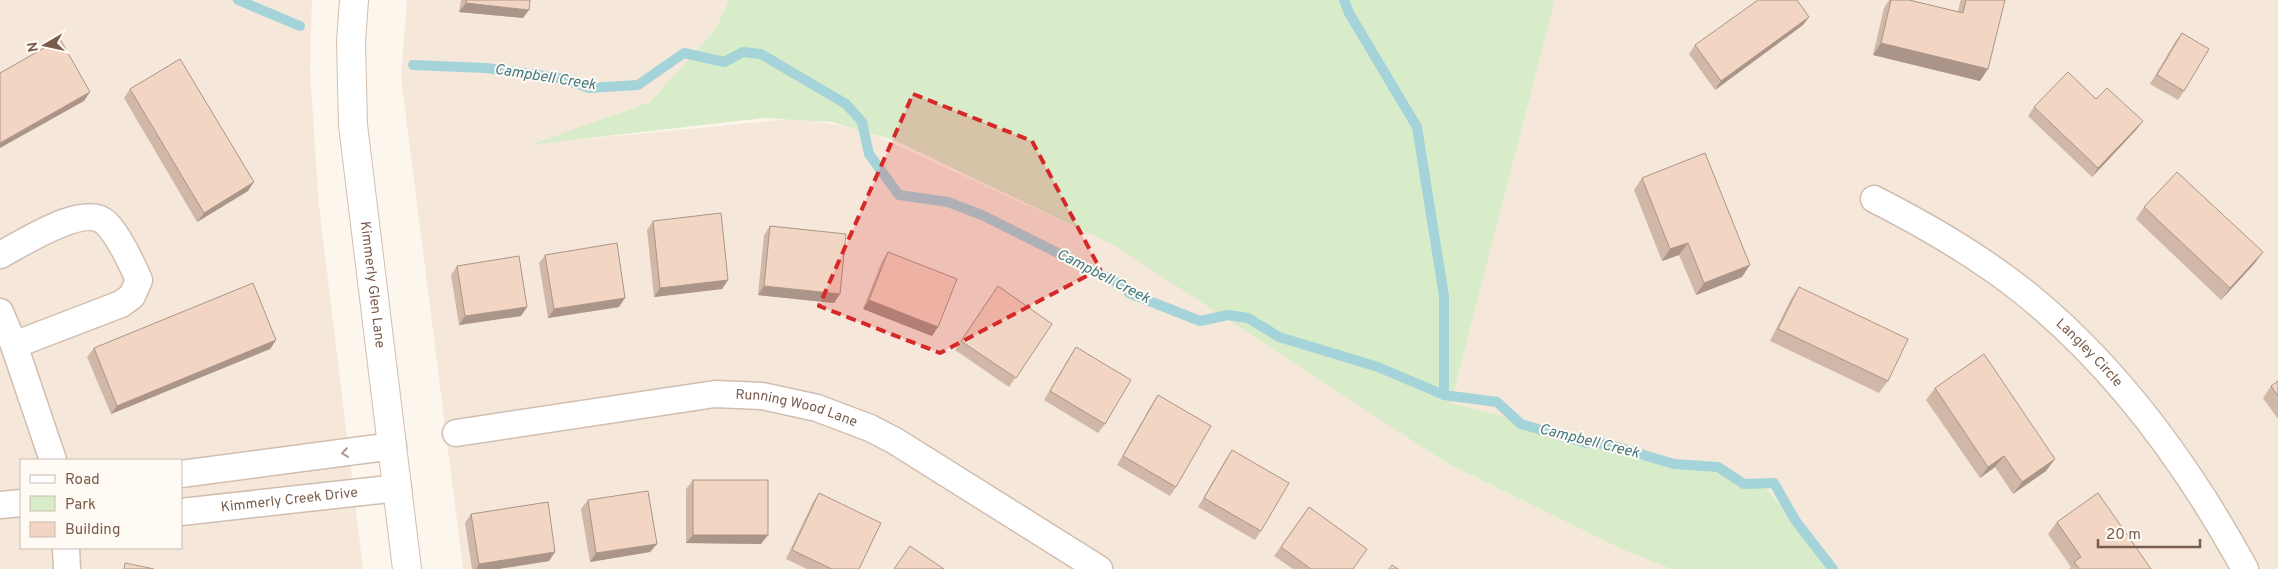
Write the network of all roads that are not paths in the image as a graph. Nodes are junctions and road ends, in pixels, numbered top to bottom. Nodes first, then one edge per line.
1 (354, 0) edge
2 (1874, 199) dead end
3 (0, 255) edge
4 (0, 312) edge
5 (14, 345) junction
6 (456, 432) dead end
7 (393, 446) junction
8 (53, 459) edge
9 (182, 474) edge
10 (398, 488) junction
11 (20, 504) edge
12 (0, 505) edge
13 (182, 512) edge
14 (66, 549) edge
15 (66, 569) edge
16 (407, 569) edge
17 (1099, 569) edge
18 (2245, 569) edge

1 - 7 street, Kimmerly Glen Lane
2 - 18 street, Langley Circle
3 - 5 street
4 - 5 street
5 - 8 street
6 - 17 street, Running Wood Lane
7 -> 9 street
7 - 10 street, Kimmerly Glen Lane
10 - 13 street, Kimmerly Creek Drive
10 - 16 street, Kimmerly Glen Lane
11 - 12 street
14 - 15 street

